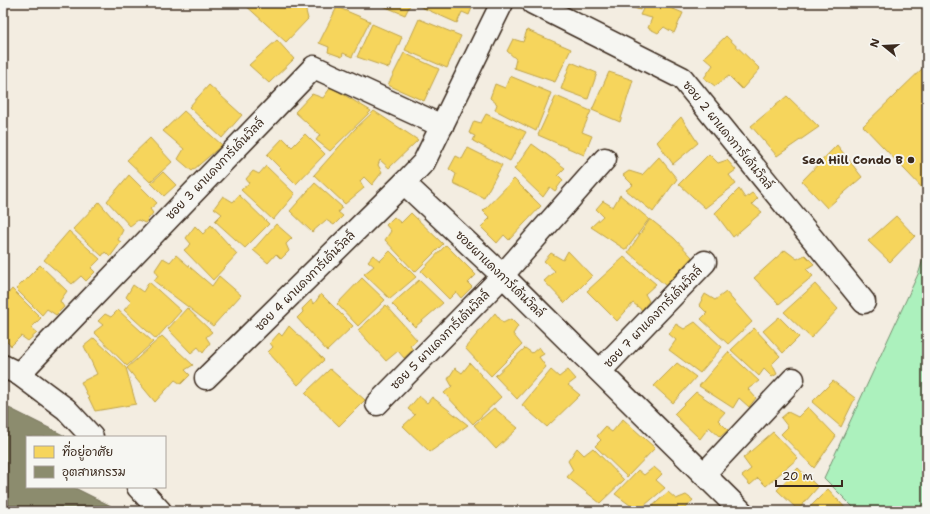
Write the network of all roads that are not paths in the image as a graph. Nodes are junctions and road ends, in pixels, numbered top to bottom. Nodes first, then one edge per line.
1 (502, 3) edge
2 (533, 3) edge
3 (442, 126) junction
4 (605, 159) dead end
5 (404, 183) junction
6 (705, 262) dead end
7 (502, 275) junction
8 (864, 302) dead end
9 (11, 370) edge
10 (600, 372) junction
11 (206, 378) dead end
12 (793, 379) dead end
13 (377, 404) dead end
14 (91, 436) edge
15 (704, 474) junction
16 (139, 488) edge
17 (160, 511) edge
18 (741, 511) edge

1 - 3 street
2 - 8 street, ซอย 2 ผาแดงการ์เด้นวิลล์
3 - 5 street
3 - 9 street, ซอย 3 ผาแดงการ์เด้นวิลล์
4 - 7 street, ซอย 5 ผาแดงการ์เด้นวิลล์
5 - 7 street, ซอยผาแดงการ์เด้นวิลล์
5 - 11 street, ซอย 4 ผาแดงการ์เด้นวิลล์
6 - 10 street, ซอย 7 ผาแดงการ์เด้นวิลล์
7 - 10 street, ซอยผาแดงการ์เด้นวิลล์
7 - 13 street, ซอย 5 ผาแดงการ์เด้นวิลล์
9 - 14 street
10 - 15 street, ซอยผาแดงการ์เด้นวิลล์
12 - 15 street
15 - 18 street, ซอยผาแดงการ์เด้นวิลล์
16 - 17 street

